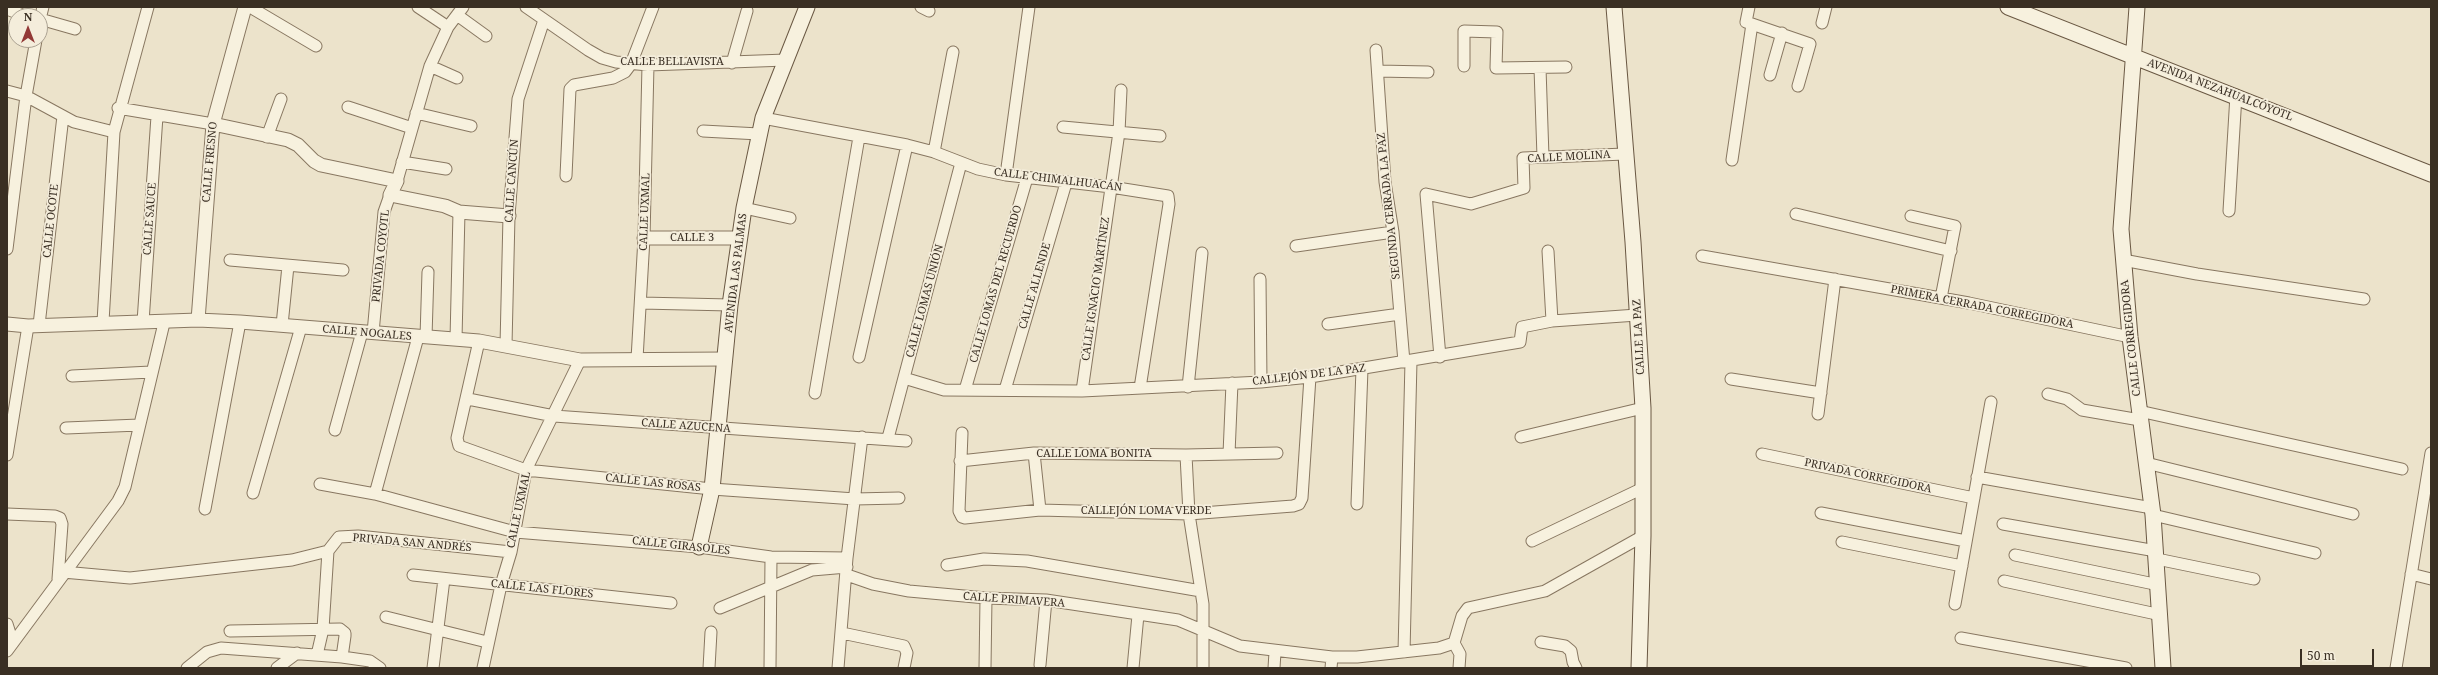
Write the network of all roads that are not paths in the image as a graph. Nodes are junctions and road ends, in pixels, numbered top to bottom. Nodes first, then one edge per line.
1 (148, 7) edge
2 (245, 7) edge
3 (250, 7) edge
4 (418, 7) edge
5 (526, 7) edge
6 (652, 7) edge
7 (807, 7) edge
8 (1029, 7) edge
9 (1614, 7) edge
10 (1749, 7) edge
11 (1826, 7) edge
12 (2008, 7) edge
13 (2137, 7) edge
14 (460, 11) edge
15 (747, 11) dead end
16 (544, 20) junction
17 (48, 21) edge
18 (1822, 23) dead end
19 (1752, 24) junction
20 (448, 27) junction
21 (75, 29) dead end
22 (1782, 33) junction
23 (486, 36) dead end
24 (316, 46) dead end
25 (35, 48) edge
26 (1376, 50) dead end
27 (953, 52) dead end
28 (2132, 57) junction
29 (786, 60) junction
30 (732, 63) junction
31 (631, 64) junction
32 (648, 65) junction
33 (430, 66) junction
34 (1464, 66) dead end
35 (1566, 67) dead end
36 (1540, 68) junction
37 (1378, 71) junction
38 (1428, 72) dead end
39 (1770, 75) dead end
40 (457, 78) dead end
41 (1798, 86) dead end
42 (1120, 90) dead end
43 (7, 91) edge
44 (2236, 95) junction
45 (26, 96) junction
46 (281, 99) dead end
47 (348, 107) dead end
48 (118, 108) junction
49 (416, 112) junction
50 (63, 116) junction
51 (157, 116) junction
52 (763, 118) junction
53 (213, 124) junction
54 (471, 126) dead end
55 (1063, 127) dead end
56 (412, 128) junction
57 (703, 131) dead end
58 (114, 132) junction
59 (1119, 132) junction
60 (759, 134) junction
61 (1160, 136) dead end
62 (267, 137) junction
63 (859, 137) junction
64 (907, 145) junction
65 (934, 152) junction
66 (1625, 154) junction
67 (1543, 157) junction
68 (1732, 160) dead end
69 (402, 162) junction
70 (961, 163) junction
71 (446, 169) dead end
72 (2431, 174) edge
73 (1006, 175) junction
74 (566, 176) dead end
75 (1027, 178) junction
76 (397, 181) junction
77 (1066, 183) junction
78 (1111, 187) junction
79 (390, 195) junction
80 (744, 208) junction
81 (2229, 211) dead end
82 (459, 212) junction
83 (1796, 214) dead end
84 (508, 216) junction
85 (1911, 216) dead end
86 (790, 218) dead end
87 (1393, 232) junction
88 (644, 238) junction
89 (740, 238) junction
90 (1296, 246) dead end
91 (7, 249) edge
92 (1548, 251) dead end
93 (1950, 251) junction
94 (1202, 254) dead end
95 (1702, 256) dead end
96 (230, 260) dead end
97 (2123, 260) junction
98 (288, 266) junction
99 (343, 270) dead end
100 (428, 272) dead end
101 (1260, 278) dead end
102 (1835, 279) junction
103 (1941, 298) junction
104 (2364, 299) dead end
105 (641, 303) junction
106 (730, 305) junction
107 (1400, 314) junction
108 (1637, 315) junction
109 (198, 320) junction
110 (1552, 321) junction
111 (103, 322) junction
112 (143, 322) junction
113 (240, 322) junction
114 (164, 323) junction
115 (7, 324) edge
116 (1328, 324) dead end
117 (34, 325) junction
118 (282, 325) junction
119 (301, 327) junction
120 (368, 333) junction
121 (422, 337) junction
122 (2130, 337) junction
123 (456, 339) junction
124 (479, 341) junction
125 (506, 345) junction
126 (859, 357) dead end
127 (1440, 357) junction
128 (637, 358) junction
129 (725, 359) junction
130 (580, 360) junction
131 (1408, 362) junction
132 (1362, 369) junction
133 (151, 372) junction
134 (72, 376) dead end
135 (1310, 377) junction
136 (904, 378) junction
137 (1731, 379) dead end
138 (1261, 382) junction
139 (1232, 383) junction
140 (1188, 386) junction
141 (1140, 388) junction
142 (965, 390) junction
143 (1005, 390) junction
144 (1082, 391) junction
145 (815, 393) dead end
146 (1821, 393) junction
147 (2048, 394) dead end
148 (468, 399) junction
149 (1991, 402) dead end
150 (1643, 408) junction
151 (1818, 414) dead end
152 (554, 416) junction
153 (2140, 416) junction
154 (139, 425) junction
155 (66, 428) dead end
156 (719, 429) junction
157 (335, 430) dead end
158 (962, 433) dead end
159 (862, 437) junction
160 (1521, 437) dead end
161 (888, 438) junction
162 (906, 441) dead end
163 (1034, 453) junction
164 (1277, 453) dead end
165 (2431, 453) edge
166 (1229, 454) junction
167 (1762, 454) dead end
168 (7, 455) edge
169 (1186, 455) junction
170 (960, 462) junction
171 (2146, 463) junction
172 (2402, 468) dead end
173 (526, 470) junction
174 (1977, 477) junction
175 (320, 484) dead end
176 (1643, 488) junction
177 (712, 489) junction
178 (253, 493) dead end
179 (376, 494) junction
180 (899, 498) dead end
181 (1974, 498) junction
182 (855, 499) junction
183 (1357, 504) dead end
184 (205, 509) dead end
185 (1040, 510) junction
186 (2153, 511) junction
187 (1822, 513) dead end
188 (7, 514) edge
189 (1189, 514) junction
190 (2353, 514) dead end
191 (2004, 524) dead end
192 (515, 532) junction
193 (1643, 536) junction
194 (1532, 541) dead end
195 (1966, 541) junction
196 (1842, 542) dead end
197 (699, 547) junction
198 (328, 551) junction
199 (511, 552) junction
200 (2315, 553) dead end
201 (2015, 555) dead end
202 (2157, 555) junction
203 (771, 557) junction
204 (947, 565) dead end
205 (847, 566) junction
206 (1962, 566) junction
207 (2411, 574) junction
208 (413, 575) dead end
209 (61, 576) junction
210 (444, 579) junction
211 (2254, 579) dead end
212 (2431, 579) edge
213 (2004, 581) dead end
214 (501, 585) junction
215 (2159, 585) junction
216 (770, 588) junction
217 (1201, 591) junction
218 (986, 598) junction
219 (1046, 600) junction
220 (671, 603) dead end
221 (1955, 604) dead end
222 (720, 608) dead end
223 (1138, 615) junction
224 (2161, 615) junction
225 (386, 617) dead end
226 (7, 624) edge
227 (438, 628) junction
228 (323, 629) junction
229 (230, 631) dead end
230 (711, 632) dead end
231 (1204, 632) junction
232 (842, 633) junction
233 (1961, 638) dead end
234 (487, 642) junction
235 (1541, 642) dead end
236 (1454, 643) junction
237 (10, 647) edge
238 (1275, 652) junction
239 (1404, 652) junction
240 (297, 653) junction
241 (317, 655) junction
242 (342, 657) junction
243 (1331, 663) edge
244 (1358, 663) edge
245 (366, 665) edge
246 (1040, 665) dead end
247 (187, 668) edge
248 (277, 668) edge
249 (380, 668) edge
250 (433, 668) edge
251 (483, 668) edge
252 (709, 668) edge
253 (770, 668) edge
254 (838, 668) edge
255 (904, 668) edge
256 (985, 668) edge
257 (1133, 668) edge
258 (1204, 668) edge
259 (1274, 668) edge
260 (1459, 668) edge
261 (1576, 668) edge
262 (1640, 668) edge
263 (2126, 668) edge
264 (2163, 668) edge
265 (2396, 668) edge

1 - 48 street
2 - 53 street, CALLE FRESNO
3 - 24 street
4 - 20 street
5 - 16 street, CALLE BELLAVISTA
6 - 31 street
7 - 29 main road, AVENIDA LAS PALMAS
8 - 73 street
9 - 66 main road, CALLE LA PAZ
10 - 19 street
11 - 18 street
12 - 28 main road, AVENIDA NEZAHUALCÓYOTL
13 - 28 main road, CALLE CORREGIDORA
14 - 20 street
14 - 23 street
15 - 30 street
16 - 31 street, CALLE BELLAVISTA
16 - 84 street, CALLE CANCÚN
17 - 21 street
19 - 22 street
19 - 68 street
20 - 33 street
22 - 39 street
22 - 41 street
25 - 45 street
26 - 37 street, SEGUNDA CERRADA LA PAZ
27 - 65 street
28 - 44 main road, AVENIDA NEZAHUALCÓYOTL
28 - 97 main road, CALLE CORREGIDORA
29 - 30 street, CALLE BELLAVISTA
29 - 52 main road, AVENIDA LAS PALMAS
30 - 32 street, CALLE BELLAVISTA
31 - 32 street, CALLE BELLAVISTA
31 - 74 street
32 - 88 street, CALLE UXMAL
33 - 40 street
33 - 49 street
34 - 36 street
35 - 36 street
36 - 67 street
37 - 38 street
37 - 87 street, SEGUNDA CERRADA LA PAZ
42 - 59 street, CALLE IGNACIO MARTÍNEZ
43 - 45 street
44 - 72 main road, AVENIDA NEZAHUALCÓYOTL
44 - 81 street
45 - 50 street
45 - 91 street
46 - 62 street
47 - 56 street
48 - 51 street
48 - 58 street
49 - 54 street
49 - 56 street
50 - 58 street
50 - 117 street, CALLE OCOTE
51 - 53 street
51 - 112 street, CALLE SAUCE
52 - 60 main road, AVENIDA LAS PALMAS
52 - 63 street, CALLE CHIMALHUACÁN
53 - 62 street
53 - 109 street, CALLE FRESNO
55 - 59 street
56 - 69 street
57 - 60 street
58 - 111 street
59 - 61 street
59 - 78 street, CALLE IGNACIO MARTÍNEZ
60 - 80 main road, AVENIDA LAS PALMAS
62 - 76 street
63 - 64 street, CALLE CHIMALHUACÁN
63 - 145 street
64 - 65 street, CALLE CHIMALHUACÁN
64 - 126 street
65 - 70 street, CALLE CHIMALHUACÁN
66 - 67 street, CALLE MOLINA
66 - 108 main road, CALLE LA PAZ
67 - 127 street, CALLE MOLINA
69 - 71 street
69 - 76 street
70 - 73 street, CALLE CHIMALHUACÁN
70 - 136 street, CALLE LOMAS UNIÓN
73 - 75 street, CALLE CHIMALHUACÁN
75 - 77 street, CALLE CHIMALHUACÁN
75 - 142 street, CALLE LOMAS DEL RECUERDO
76 - 79 street, PRIVADA COYOTL
77 - 78 street, CALLE CHIMALHUACÁN
77 - 143 street, CALLE ALLENDE
78 - 141 street, CALLE CHIMALHUACÁN
78 - 144 street, CALLE IGNACIO MARTÍNEZ
79 - 82 street
79 - 120 street, PRIVADA COYOTL
80 - 86 street
80 - 89 main road, AVENIDA LAS PALMAS
82 - 84 street
82 - 123 street
83 - 93 street
84 - 125 street, CALLE CANCÚN
85 - 93 street
87 - 90 street
87 - 107 street, SEGUNDA CERRADA LA PAZ
88 - 89 street, CALLE 3
88 - 105 street, CALLE UXMAL
89 - 106 main road, AVENIDA LAS PALMAS
92 - 110 street
93 - 103 street
94 - 140 street
95 - 102 street, PRIMERA CERRADA CORREGIDORA
96 - 98 street
97 - 104 street
97 - 122 main road, CALLE CORREGIDORA
98 - 99 street
98 - 118 street
100 - 121 street
101 - 138 street
102 - 103 street, PRIMERA CERRADA CORREGIDORA
102 - 146 street
103 - 122 street, PRIMERA CERRADA CORREGIDORA
105 - 106 street
105 - 128 street, CALLE UXMAL
106 - 129 main road, AVENIDA LAS PALMAS
107 - 116 street
107 - 131 street, SEGUNDA CERRADA LA PAZ
108 - 110 street, CALLEJÓN DE LA PAZ
108 - 150 main road, CALLE LA PAZ
109 - 113 street, CALLE NOGALES
109 - 114 street, CALLE NOGALES
110 - 127 street, CALLEJÓN DE LA PAZ
111 - 112 street, CALLE NOGALES
111 - 117 street, CALLE NOGALES
112 - 114 street, CALLE NOGALES
113 - 118 street, CALLE NOGALES
113 - 184 street
114 - 133 street
115 - 117 street, CALLE NOGALES
117 - 168 street, CALLE OCOTE
118 - 119 street, CALLE NOGALES
119 - 120 street, CALLE NOGALES
119 - 178 street
120 - 121 street, CALLE NOGALES
120 - 157 street, PRIVADA COYOTL
121 - 123 street, CALLE NOGALES
121 - 179 street
122 - 153 main road, CALLE CORREGIDORA
123 - 124 street, CALLE NOGALES
124 - 125 street, CALLE NOGALES
124 - 148 street
125 - 130 street, CALLE NOGALES
127 - 131 street, CALLEJÓN DE LA PAZ
128 - 129 street, CALLE NOGALES
128 - 130 street, CALLE NOGALES
129 - 156 main road, AVENIDA LAS PALMAS
130 - 152 street, CALLE UXMAL
131 - 132 street, CALLEJÓN DE LA PAZ
131 - 239 street, SEGUNDA CERRADA LA PAZ
132 - 135 street, CALLEJÓN DE LA PAZ
132 - 183 street
133 - 134 street
133 - 154 street
135 - 138 street, CALLEJÓN DE LA PAZ
135 - 189 street, CALLEJÓN LOMA VERDE
136 - 142 street, CALLEJÓN DE LA PAZ
136 - 161 street, CALLE LOMAS UNIÓN
137 - 146 street
138 - 139 street, CALLEJÓN DE LA PAZ
139 - 140 street, CALLEJÓN DE LA PAZ
139 - 166 street
140 - 141 street, CALLEJÓN DE LA PAZ
141 - 144 street, CALLEJÓN DE LA PAZ
142 - 143 street, CALLEJÓN DE LA PAZ
143 - 144 street, CALLEJÓN DE LA PAZ
146 - 151 street
147 - 153 street
148 - 152 street, CALLE AZUCENA
148 - 173 street, CALLE LAS ROSAS
149 - 174 street
150 - 160 street
150 - 176 main road, CALLE LA PAZ
152 - 156 street, CALLE AZUCENA
152 - 173 street, CALLE UXMAL
153 - 171 main road, CALLE CORREGIDORA
153 - 172 street
154 - 155 street
154 - 209 street
156 - 159 street, CALLE AZUCENA
156 - 177 main road, AVENIDA LAS PALMAS
158 - 170 street
159 - 161 street, CALLE AZUCENA
159 - 182 street
161 - 162 street, CALLE AZUCENA
163 - 169 street, CALLE LOMA BONITA
163 - 170 street, CALLE LOMA BONITA
163 - 185 street
164 - 166 street, CALLE LOMA BONITA
165 - 207 street
166 - 169 street, CALLE LOMA BONITA
167 - 181 street, PRIVADA CORREGIDORA
169 - 189 street
170 - 185 street, CALLEJÓN LOMA VERDE
171 - 186 main road, CALLE CORREGIDORA
171 - 190 street
173 - 177 street, CALLE LAS ROSAS
173 - 192 street, CALLE UXMAL
174 - 181 street
174 - 186 street
175 - 179 street, CALLE GIRASOLES
176 - 193 main road, CALLE LA PAZ
176 - 194 street
177 - 182 street, CALLE LAS ROSAS
177 - 197 main road, AVENIDA LAS PALMAS
179 - 192 street, CALLE GIRASOLES
180 - 182 street, CALLE LAS ROSAS
181 - 195 street
182 - 205 street
185 - 189 street, CALLEJÓN LOMA VERDE
186 - 200 street
186 - 202 main road, CALLE CORREGIDORA
187 - 195 street
188 - 209 street
189 - 217 street
191 - 202 street
192 - 197 street, CALLE GIRASOLES
192 - 199 street, CALLE UXMAL
193 - 236 street
193 - 262 main road, CALLE LA PAZ
195 - 206 street
196 - 206 street
197 - 203 street, CALLE GIRASOLES
198 - 199 street, PRIVADA SAN ANDRÉS
198 - 209 street
198 - 228 street
199 - 214 street, CALLE UXMAL
201 - 215 street
202 - 211 street
202 - 215 main road, CALLE CORREGIDORA
203 - 205 street, CALLE GIRASOLES
203 - 216 street
204 - 217 street
205 - 216 street
205 - 218 street, CALLE PRIMAVERA
205 - 232 street
206 - 221 street
207 - 212 street
207 - 265 street
208 - 210 street, CALLE LAS FLORES
209 - 237 street
210 - 214 street, CALLE LAS FLORES
210 - 227 street
213 - 224 street
214 - 220 street, CALLE LAS FLORES
214 - 234 street, CALLE UXMAL
215 - 224 main road, CALLE CORREGIDORA
216 - 222 street
216 - 253 street
217 - 231 street
218 - 219 street, CALLE PRIMAVERA
218 - 256 street
219 - 223 street, CALLE PRIMAVERA
219 - 246 street
223 - 231 street, CALLE PRIMAVERA
223 - 257 street
224 - 264 main road, CALLE CORREGIDORA
225 - 227 street
226 - 237 street
227 - 234 street
227 - 250 street
228 - 229 street
228 - 241 street
228 - 242 street
230 - 252 street
231 - 238 street, CALLE PRIMAVERA
231 - 258 street
232 - 254 street
232 - 255 street
233 - 263 street
234 - 251 street, CALLE UXMAL
235 - 261 street
236 - 239 street, CALLE PRIMAVERA
236 - 260 street
238 - 243 street, CALLE PRIMAVERA
238 - 259 street
239 - 244 street, CALLE PRIMAVERA
240 - 241 street
240 - 247 street
240 - 248 street
241 - 242 street
242 - 245 street
243 - 244 street, CALLE PRIMAVERA
245 - 249 street

